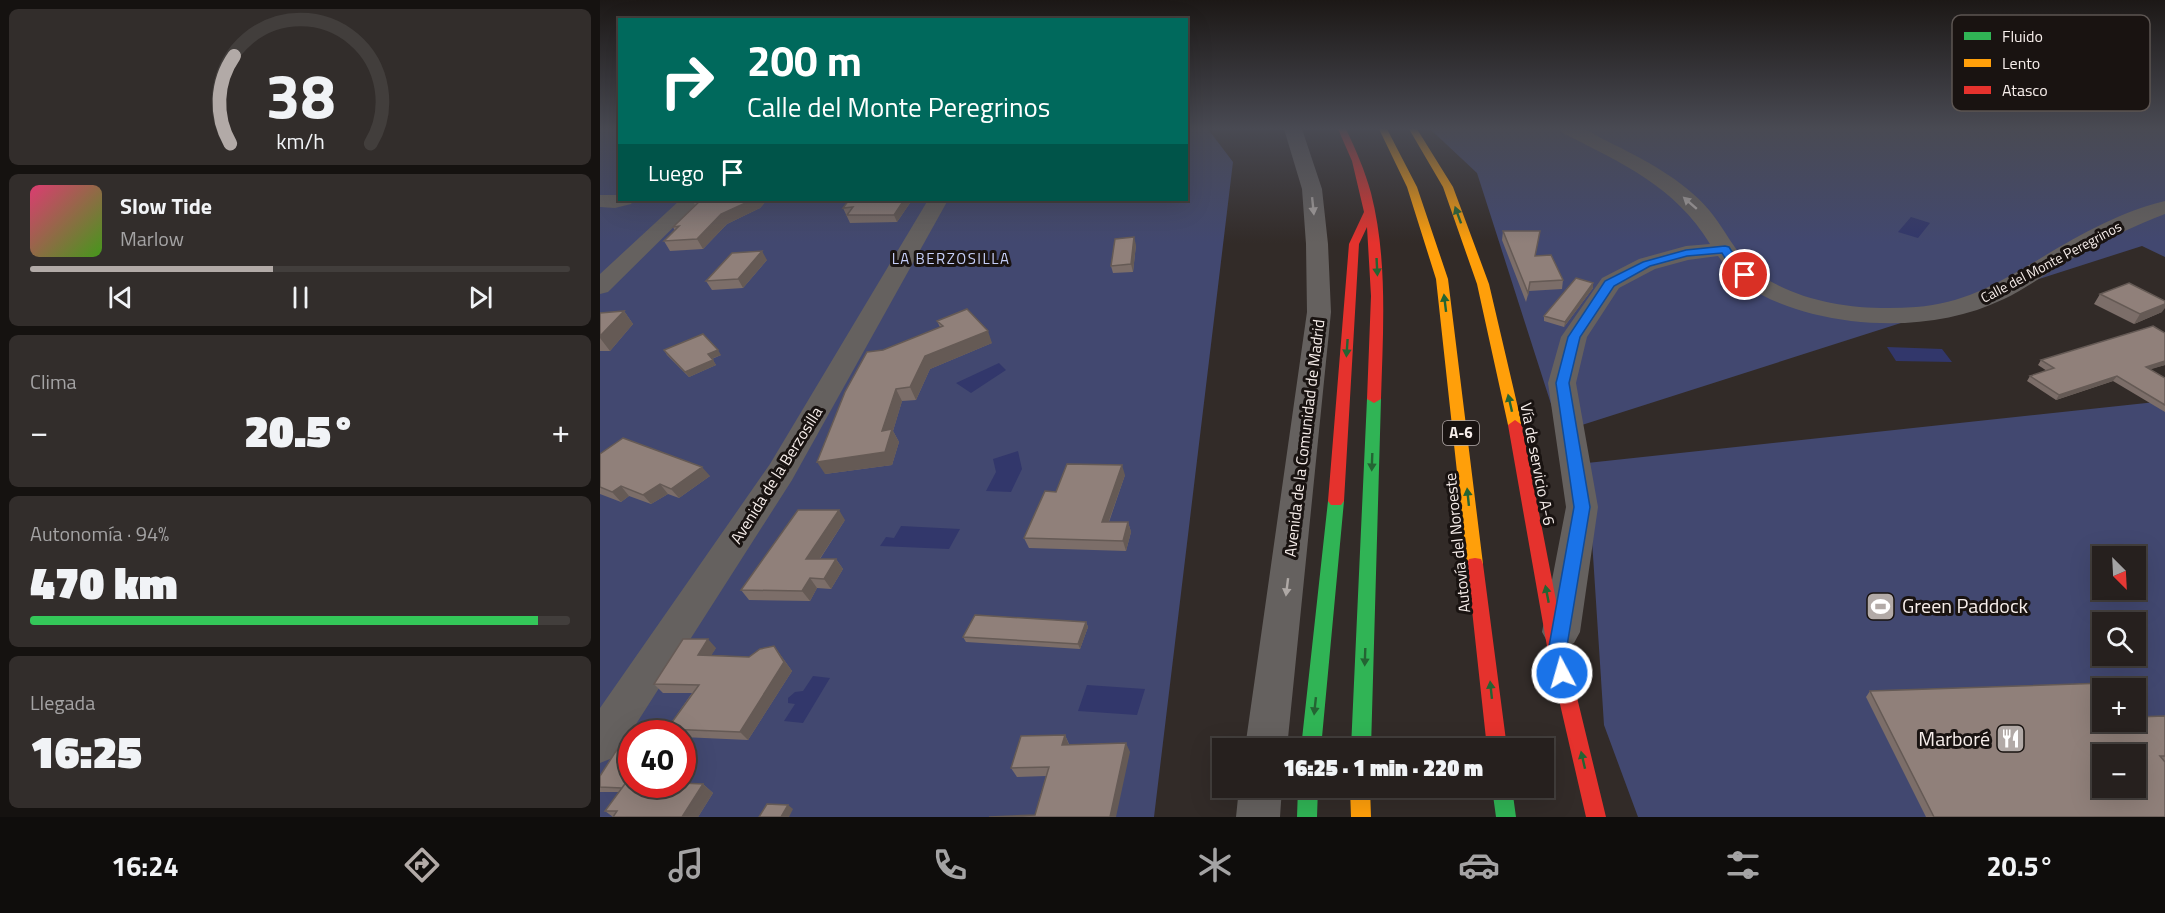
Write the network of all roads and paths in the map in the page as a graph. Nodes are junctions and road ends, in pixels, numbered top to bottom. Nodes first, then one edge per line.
1 (1305, 167) edge
2 (1357, 167) edge
3 (1402, 167) edge
4 (1436, 167) edge
5 (1638, 167) edge
6 (618, 200) edge
7 (600, 201) edge
8 (690, 201) edge
9 (937, 201) edge
10 (2165, 207) edge
11 (1370, 209) junction
12 (1725, 249) junction
13 (600, 287) edge
14 (1557, 652) junction
15 (1267, 738) edge
16 (1312, 738) edge
17 (1361, 738) edge
18 (1496, 738) edge
19 (600, 743) edge
20 (1260, 798) edge
21 (1307, 798) edge
22 (1360, 798) edge
23 (1503, 798) edge
24 (1257, 817) edge
25 (1306, 817) edge
26 (1361, 817) edge
27 (1506, 817) edge
28 (1596, 817) edge

1 -> 15 street, Avenida de la Comunidad de Madrid
2 - 11 main road
18 -> 3 main road, Autovía del Noroeste / A-6
14 -> 4 main road, Vía de servicio A-6
12 -> 5 street, Calle del Monte Peregrinos
6 - 7 street
8 - 13 street
9 - 19 street, Avenida de la Berzosilla
10 - 12 street, Calle del Monte Peregrinos
11 -> 16 main road
11 -> 17 main road
12 - 14 street
28 -> 14 main road, Vía de servicio A-6
20 - 24 street
21 - 25 main road
22 - 26 main road
23 - 27 main road

